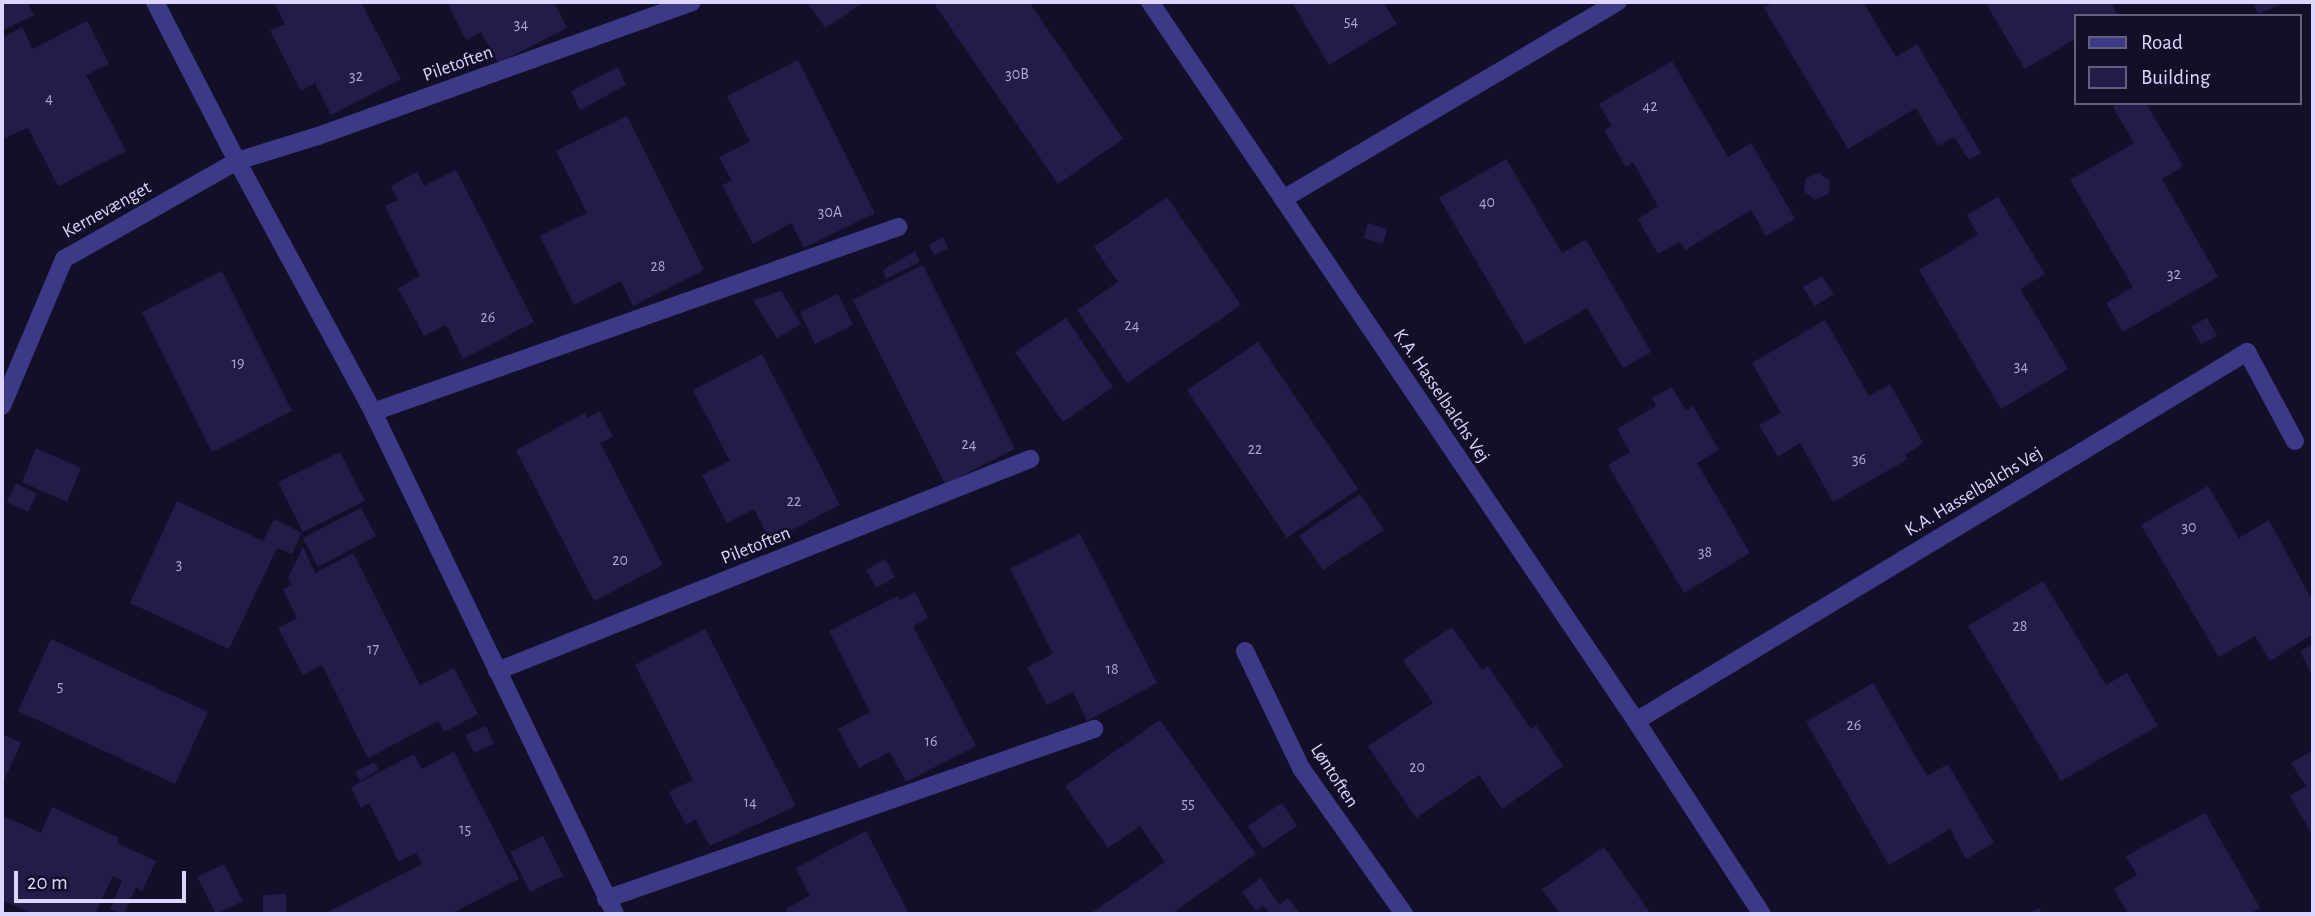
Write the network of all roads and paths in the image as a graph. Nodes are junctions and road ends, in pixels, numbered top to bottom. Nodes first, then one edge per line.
1 (155, 2) edge
2 (692, 2) edge
3 (1150, 2) edge
4 (1618, 2) edge
5 (237, 161) junction
6 (1283, 198) junction
7 (898, 226) dead end
8 (2, 406) edge
9 (373, 412) junction
10 (2295, 441) dead end
11 (1030, 459) dead end
12 (1245, 651) dead end
13 (497, 671) junction
14 (1636, 721) junction
15 (1094, 729) dead end
16 (611, 907) edge
17 (1404, 914) edge
18 (1762, 914) edge

1 - 5 street
2 - 5 street, Piletoften
3 - 6 street, K.A. Hasselbalchs Vej
4 - 6 street
5 - 8 street, Kernevænget
5 - 9 street
6 - 14 street, K.A. Hasselbalchs Vej
7 - 9 street
9 - 13 street
10 - 14 street, K.A. Hasselbalchs Vej
11 - 13 street, Piletoften
12 - 17 street, Løntoften
13 - 16 street
14 - 18 street, K.A. Hasselbalchs Vej
15 - 16 street

